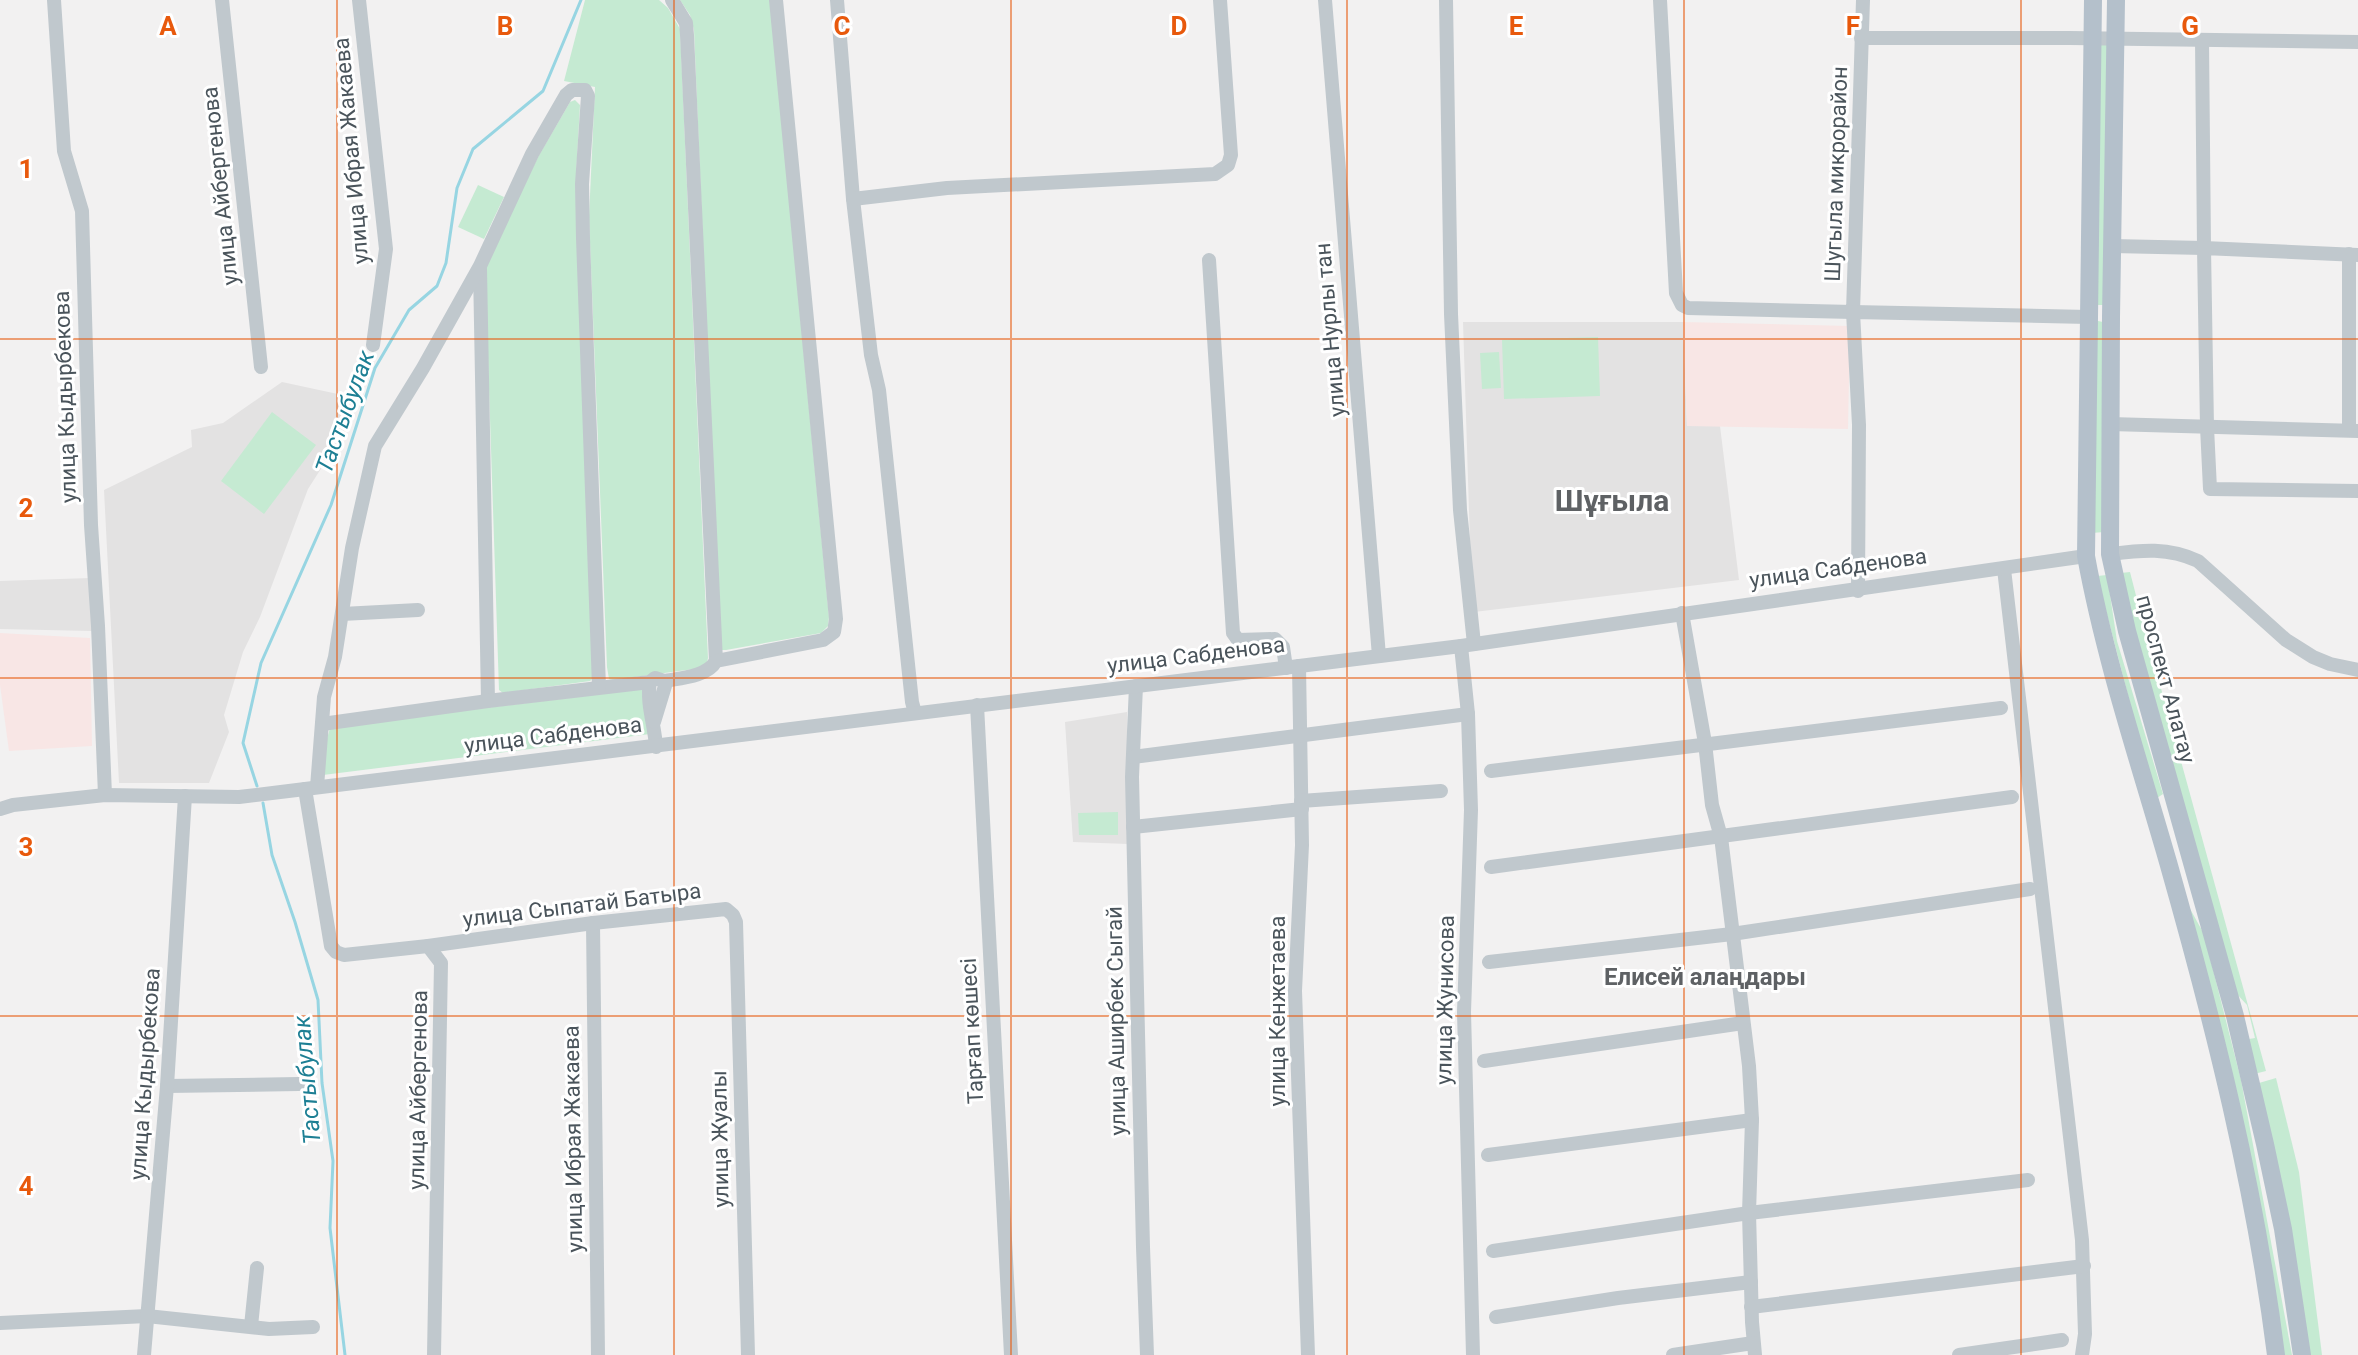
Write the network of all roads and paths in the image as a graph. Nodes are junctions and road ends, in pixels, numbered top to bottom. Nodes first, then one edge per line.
1 (54, 0) edge
2 (222, 0) edge
3 (359, 0) edge
4 (672, 0) edge
5 (776, 0) edge
6 (837, 0) edge
7 (1220, 0) edge
8 (1325, 0) edge
9 (1446, 0) edge
10 (1660, 0) edge
11 (1863, 0) edge
12 (2093, 0) edge
13 (2116, 0) edge
14 (1861, 38) junction
15 (2093, 38) junction
16 (2116, 38) junction
17 (2202, 40) junction
18 (2358, 42) edge
19 (853, 199) junction
20 (2112, 246) junction
21 (2204, 248) junction
22 (2354, 254) edge
23 (1209, 260) dead end
24 (480, 266) junction
25 (1853, 312) junction
26 (2088, 317) junction
27 (2111, 317) junction
28 (373, 345) dead end
29 (261, 367) dead end
30 (2110, 424) junction
31 (2207, 427) junction
32 (2354, 430) edge
33 (2358, 491) edge
34 (2110, 554) junction
35 (2086, 556) junction
36 (2004, 569) junction
37 (1858, 591) junction
38 (418, 610) dead end
39 (1682, 613) junction
40 (342, 614) junction
41 (1468, 645) junction
42 (1379, 656) junction
43 (716, 661) junction
44 (2358, 665) edge
45 (1293, 667) junction
46 (657, 682) junction
47 (1136, 686) junction
48 (599, 687) junction
49 (488, 701) junction
50 (977, 705) junction
51 (2001, 708) dead end
52 (915, 713) junction
53 (1468, 714) junction
54 (322, 724) junction
55 (1300, 734) junction
56 (1705, 743) junction
57 (656, 747) junction
58 (1133, 757) junction
59 (1491, 771) dead end
60 (311, 788) junction
61 (1441, 791) dead end
62 (105, 795) junction
63 (185, 796) junction
64 (2012, 797) dead end
65 (2174, 798) junction
66 (1301, 805) junction
67 (2152, 805) junction
68 (0, 809) edge
69 (1133, 827) junction
70 (1721, 837) junction
71 (1491, 867) dead end
72 (2030, 889) dead end
73 (736, 922) joint
74 (593, 923) junction
75 (1732, 934) junction
76 (428, 946) junction
77 (1489, 962) dead end
78 (1743, 1023) junction
79 (1484, 1061) dead end
80 (299, 1084) dead end
81 (167, 1086) junction
82 (1752, 1120) junction
83 (1488, 1155) dead end
84 (2028, 1180) dead end
85 (1749, 1213) junction
86 (1493, 1251) dead end
87 (2084, 1266) junction
88 (257, 1268) dead end
89 (1751, 1282) junction
90 (1751, 1307) junction
91 (147, 1316) junction
92 (1496, 1317) dead end
93 (0, 1323) edge
94 (251, 1326) junction
95 (313, 1327) dead end
96 (2062, 1340) dead end
97 (1754, 1349) edge
98 (144, 1355) edge
99 (434, 1355) edge
100 (598, 1355) edge
101 (748, 1355) edge
102 (1011, 1355) edge
103 (1147, 1355) edge
104 (1308, 1355) edge
105 (1473, 1355) edge
106 (1673, 1355) edge
107 (1959, 1355) edge
108 (2082, 1355) edge
109 (2276, 1355) edge
110 (2302, 1355) edge

1 - 62 street, улица Кыдырбекова
2 - 29 street, улица Айбергенова
3 - 28 street, улица Ибрая Жакаева
4 - 43 street
5 - 43 street
6 - 19 street
7 - 19 street
8 - 42 street, улица Нурлы тан
9 - 41 street, улица Жунисова
10 - 25 street
11 - 14 street, Шугыла микрорайон
12 - 15 main road
13 - 16 main road, проспект Алатау
14 - 15 street
14 - 25 street, Шугыла микрорайон
15 - 16 street
15 - 26 main road
16 - 17 street
16 - 20 main road, проспект Алатау
17 - 18 street
17 - 21 street
19 - 52 street
20 - 21 street
20 - 27 main road, проспект Алатау
21 - 22 street
21 - 31 street
22 - 32 street
23 - 45 street
24 - 40 street
24 - 48 street
24 - 49 street
25 - 26 street, Шугыла микрорайон
25 - 37 street, Шугыла микрорайон
26 - 27 main road
26 - 35 main road
27 - 30 main road, проспект Алатау
30 - 31 street
30 - 34 main road, проспект Алатау
31 - 32 street
31 - 33 street
34 - 35 main road, улица Сабденова
34 - 44 street, улица Сабденова
34 - 65 main road, проспект Алатау
35 - 36 street, улица Сабденова
35 - 67 main road
36 - 37 street, улица Сабденова
36 - 87 street
37 - 39 street, улица Сабденова
38 - 40 street
39 - 41 street, улица Сабденова
39 - 56 street
40 - 54 street
41 - 42 street, улица Сабденова
41 - 53 street, улица Жунисова
42 - 45 street, улица Сабденова
43 - 46 street
45 - 47 street, улица Сабденова
45 - 55 street, улица Кенжетаева
46 - 48 street
46 - 57 street
47 - 50 street, улица Сабденова
47 - 58 street, улица Аширбек Сыгай
48 - 49 street
49 - 54 street
50 - 52 street, улица Сабденова
50 - 102 street, Тарғап көшесі
51 - 56 street
52 - 57 street, улица Сабденова
53 - 55 street
53 - 105 street, улица Жунисова
54 - 60 street
55 - 58 street
55 - 66 street, улица Кенжетаева
56 - 59 street
56 - 70 street
57 - 60 street, улица Сабденова
58 - 69 street, улица Аширбек Сыгай
60 - 63 street, улица Сабденова
60 - 76 street
61 - 66 street
62 - 63 street, улица Сабденова
62 - 68 street, улица Сабденова
63 - 81 street, улица Кыдырбекова
64 - 70 street
65 - 67 main road
65 - 110 main road, проспект Алатау
66 - 69 street
66 - 104 street, улица Кенжетаева
67 - 109 main road
69 - 103 street, улица Аширбек Сыгай
70 - 71 street
70 - 75 street
72 - 75 street
73 - 74 street, улица Сыпатай Батыра
73 - 101 street, улица Жуалы
74 - 76 street, улица Сыпатай Батыра
74 - 100 street, улица Ибрая Жакаева
75 - 77 street
75 - 78 street
76 - 99 street, улица Айбергенова
78 - 79 street
78 - 82 street
80 - 81 street
81 - 91 street, улица Кыдырбекова
82 - 83 street
82 - 85 street
84 - 85 street
85 - 86 street
85 - 89 street
87 - 90 street
87 - 108 street
88 - 94 street
89 - 90 street
89 - 92 street
90 - 97 street
91 - 93 street
91 - 94 street
91 - 98 street, улица Кыдырбекова
94 - 95 street
96 - 107 street
97 - 106 street

